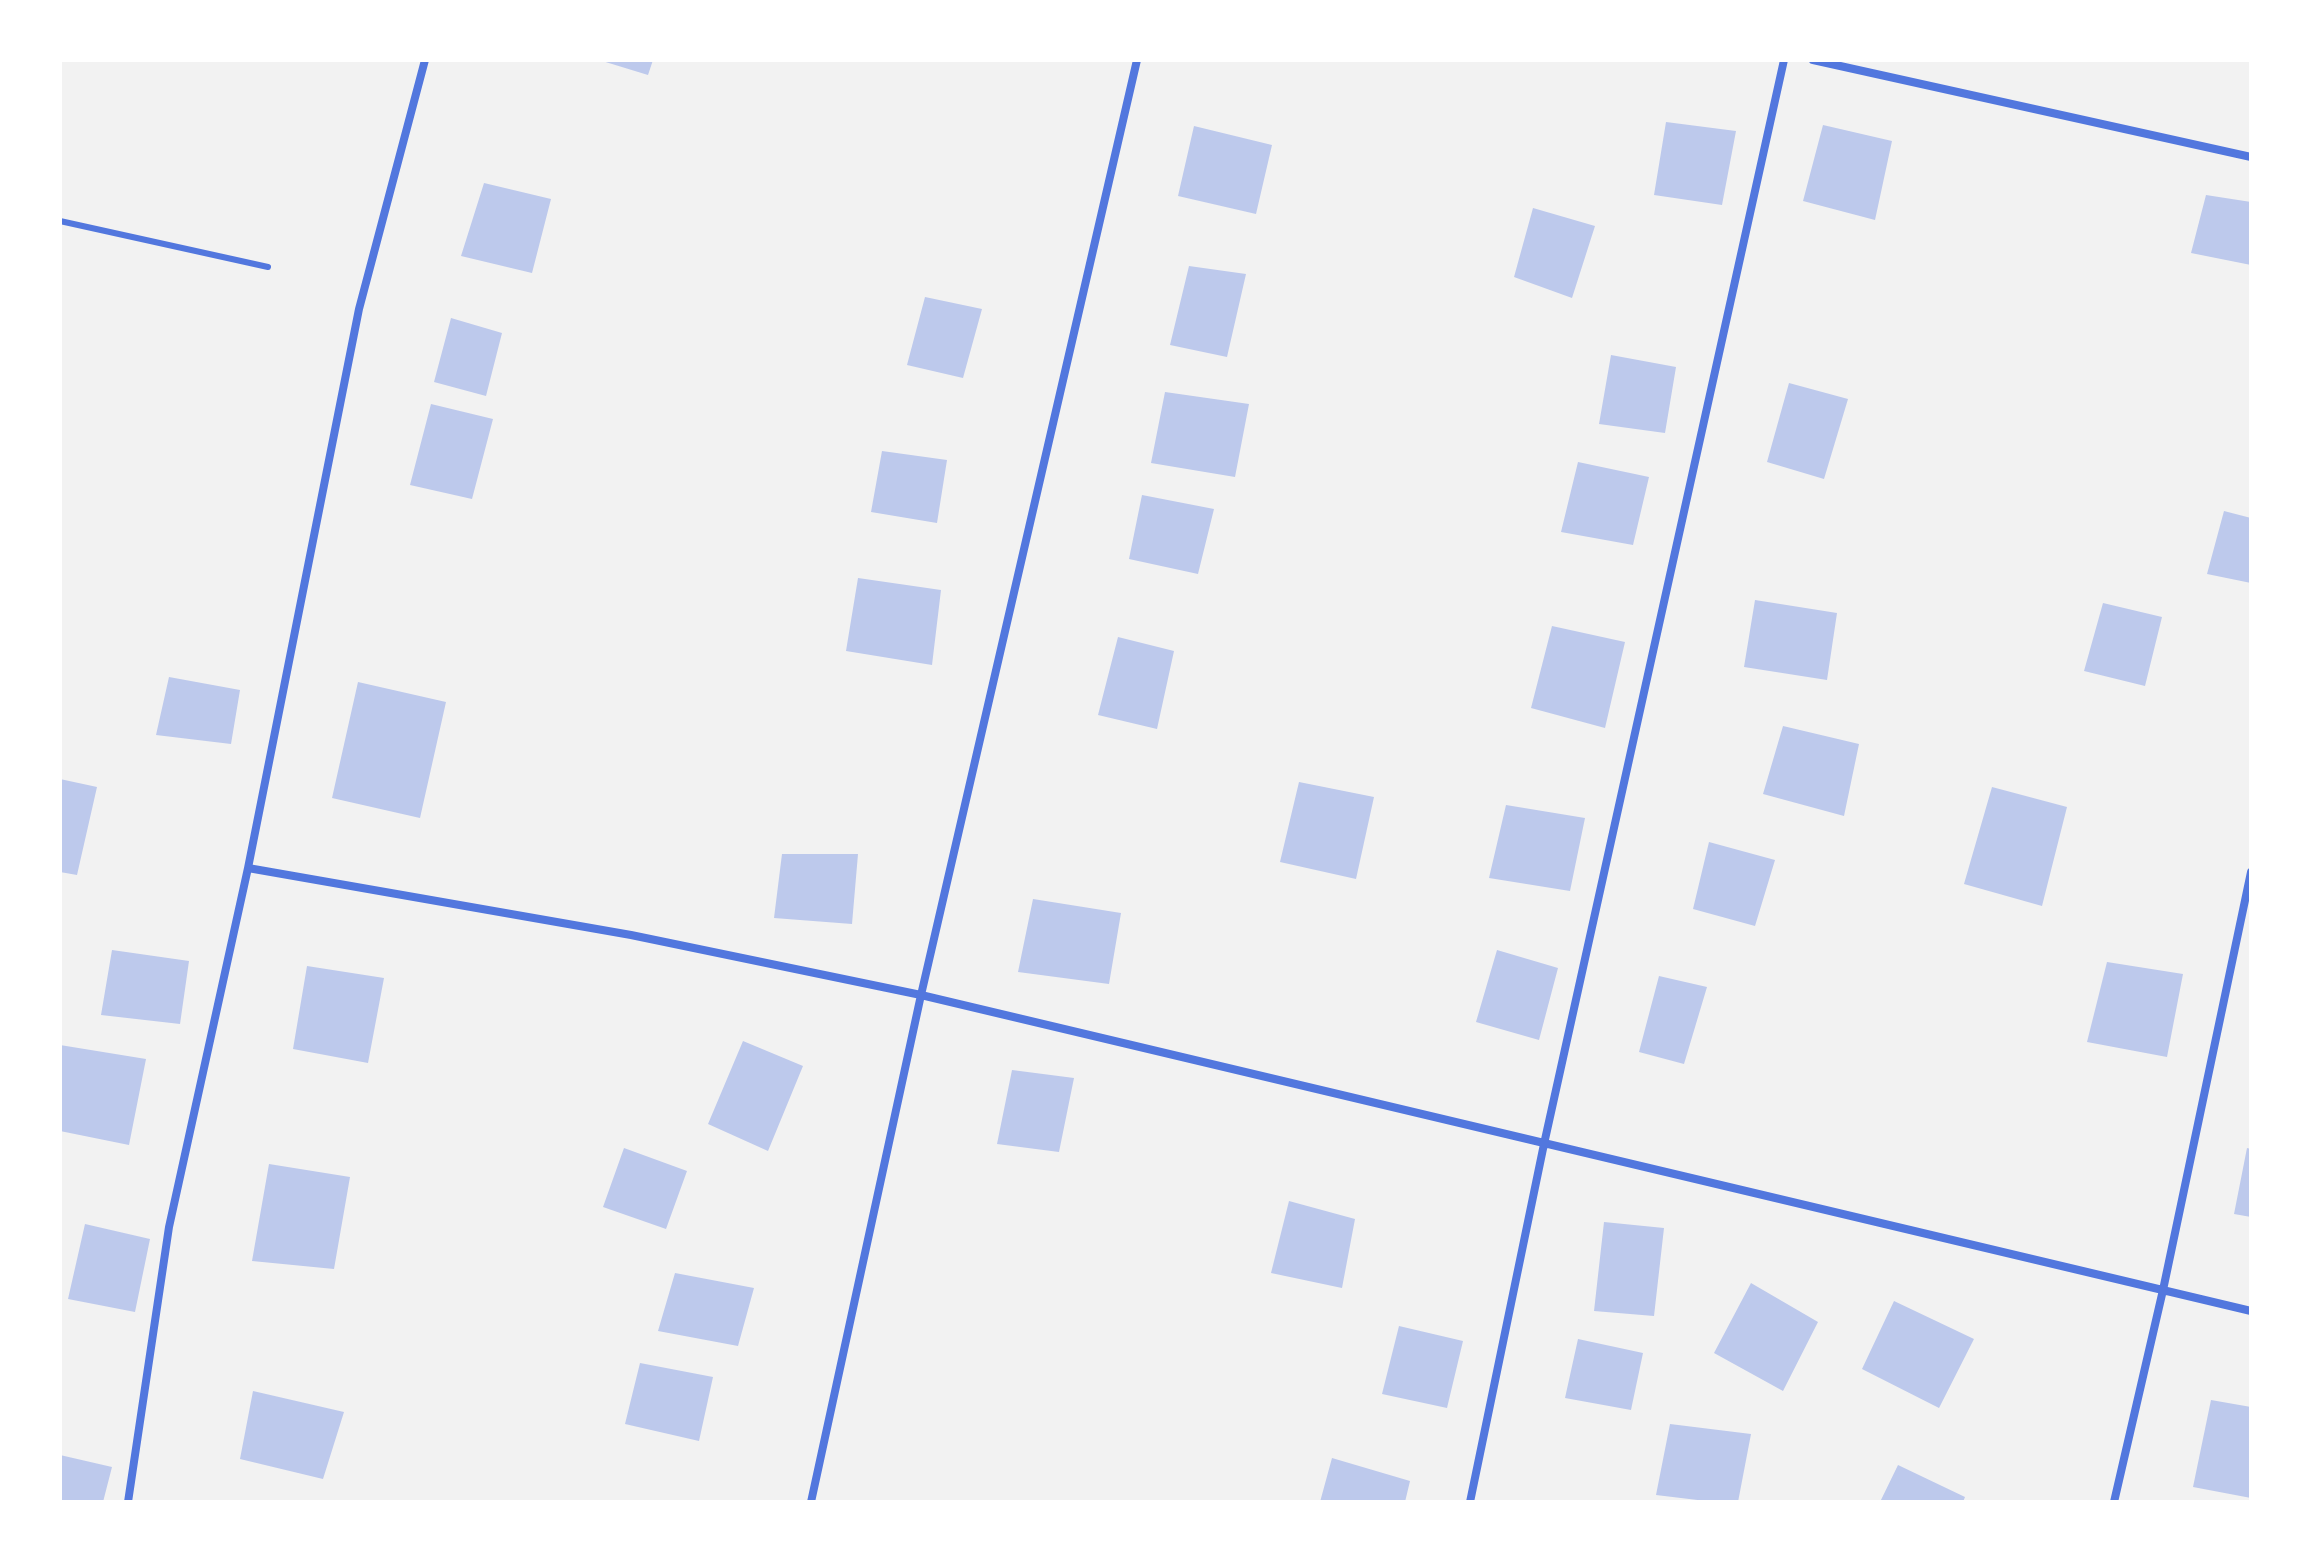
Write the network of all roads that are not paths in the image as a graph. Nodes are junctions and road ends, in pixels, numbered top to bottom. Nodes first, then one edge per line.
1 (425, 60) edge
2 (1137, 60) edge
3 (1784, 60) edge
4 (1813, 60) edge
5 (2251, 157) edge
6 (60, 221) edge
7 (268, 267) dead end
8 (248, 868) junction
9 (2251, 872) edge
10 (921, 995) junction
11 (1544, 1144) junction
12 (2163, 1290) junction
13 (2251, 1311) edge
14 (128, 1502) edge
15 (811, 1502) edge
16 (1470, 1502) edge
17 (2114, 1502) edge

1 - 8 street
2 - 10 street
3 - 11 street
4 - 5 street
6 - 7 lane
8 - 10 street
8 - 14 street
9 - 12 street
10 - 11 street
10 - 15 street
11 - 12 street
11 - 16 street
12 - 13 street
12 - 17 street

